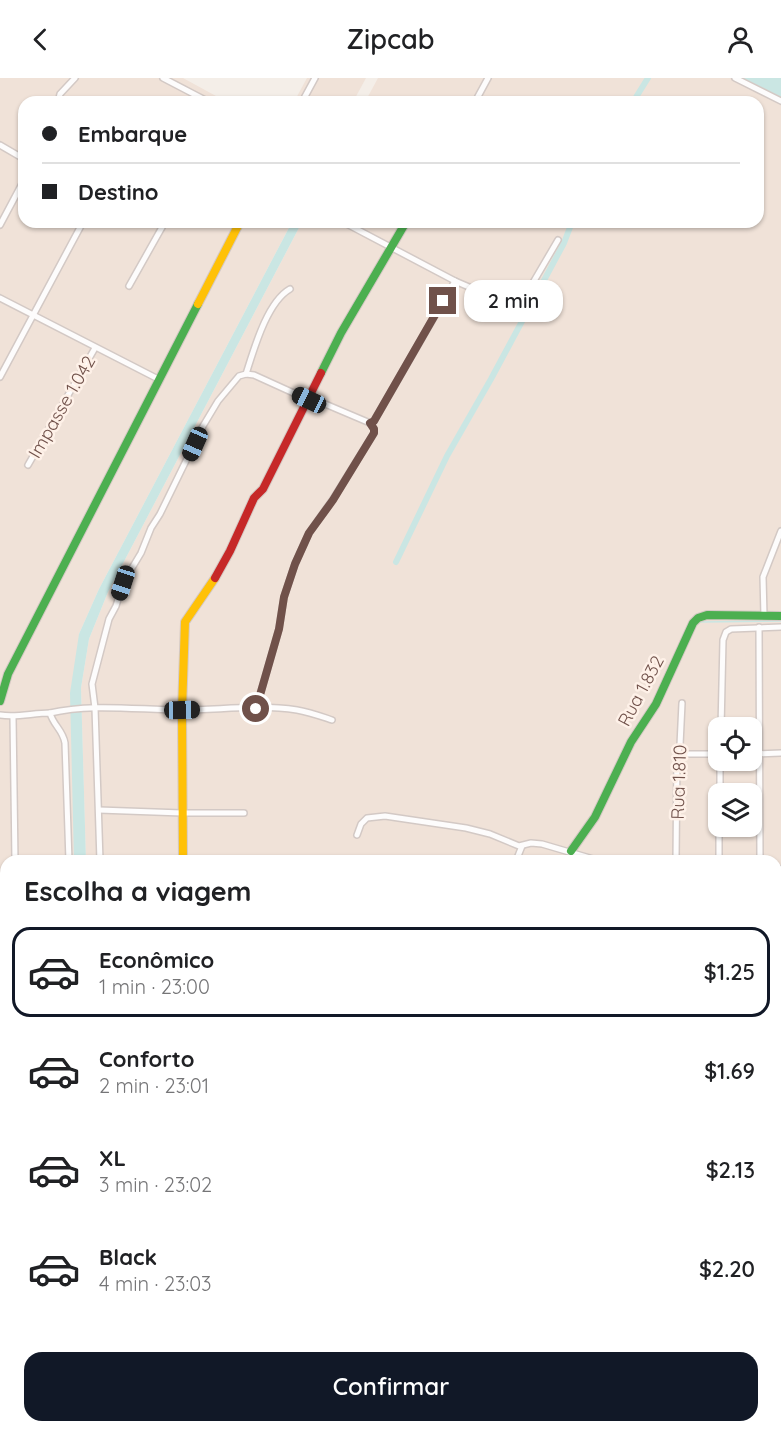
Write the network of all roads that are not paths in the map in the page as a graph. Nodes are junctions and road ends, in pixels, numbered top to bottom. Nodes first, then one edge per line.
1 (75, 78) edge
2 (163, 78) edge
3 (315, 78) edge
4 (488, 78) edge
5 (735, 78) edge
6 (60, 96) edge
7 (198, 96) edge
8 (305, 96) edge
9 (478, 96) edge
10 (781, 100) edge
11 (0, 145) edge
12 (18, 156) edge
13 (18, 191) edge
14 (0, 225) edge
15 (79, 228) edge
16 (162, 228) edge
17 (237, 228) edge
18 (355, 228) edge
19 (402, 228) edge
20 (558, 240) dead end
21 (391, 247) junction
22 (455, 281) junction
23 (129, 286) dead end
24 (290, 289) dead end
25 (0, 298) edge
26 (32, 315) junction
27 (96, 348) junction
28 (246, 374) junction
29 (0, 377) edge
30 (160, 380) junction
31 (310, 399) junction
32 (370, 423) junction
33 (28, 465) dead end
34 (781, 531) edge
35 (764, 616) junction
36 (781, 616) edge
37 (759, 627) junction
38 (781, 627) edge
39 (0, 701) edge
40 (682, 703) dead end
41 (95, 708) junction
42 (256, 709) junction
43 (182, 710) junction
44 (50, 713) junction
45 (0, 715) edge
46 (13, 717) junction
47 (721, 717) edge
48 (760, 717) edge
49 (332, 720) dead end
50 (781, 753) edge
51 (676, 754) junction
52 (708, 754) edge
53 (762, 754) edge
54 (760, 771) edge
55 (99, 810) junction
56 (182, 813) junction
57 (244, 813) dead end
58 (357, 835) dead end
59 (719, 837) edge
60 (522, 846) junction
61 (571, 851) junction
62 (15, 855) edge
63 (69, 855) edge
64 (100, 855) edge
65 (183, 855) edge
66 (518, 855) edge
67 (583, 855) edge
68 (676, 855) edge
69 (718, 855) edge
70 (760, 855) edge

1 - 6 street
2 - 7 street
3 - 8 street
4 - 9 street
5 - 10 street
11 - 12 street
13 - 14 street
15 - 26 street
16 - 23 street
17 - 30 street
18 - 21 street
19 - 21 street
20 - 22 street
21 - 22 street
21 - 31 street
22 - 32 street
24 - 28 street
25 - 26 street
26 - 27 street
26 - 29 street
27 - 30 street
27 - 33 street, Impasse 1.042
28 - 31 street
28 - 41 street
30 - 39 street
31 - 32 street
31 - 43 street
32 - 42 street
34 - 35 street
35 - 36 street, Rua 1.832
35 - 61 street, Rua 1.832
37 - 38 street
37 - 47 street
37 - 48 street
40 - 51 street, Rua 1.810
41 - 43 street
41 - 44 street
41 - 55 street
42 - 43 street
42 - 49 street
43 - 56 street
44 - 46 street
44 - 63 street
45 - 46 street
46 - 62 street
50 - 53 street
51 - 52 street
51 - 68 street, Rua 1.810
54 - 70 street
55 - 56 street
55 - 64 street
56 - 57 street
56 - 65 street
58 - 60 street
59 - 69 street
60 - 61 street
60 - 66 street
61 - 67 street

